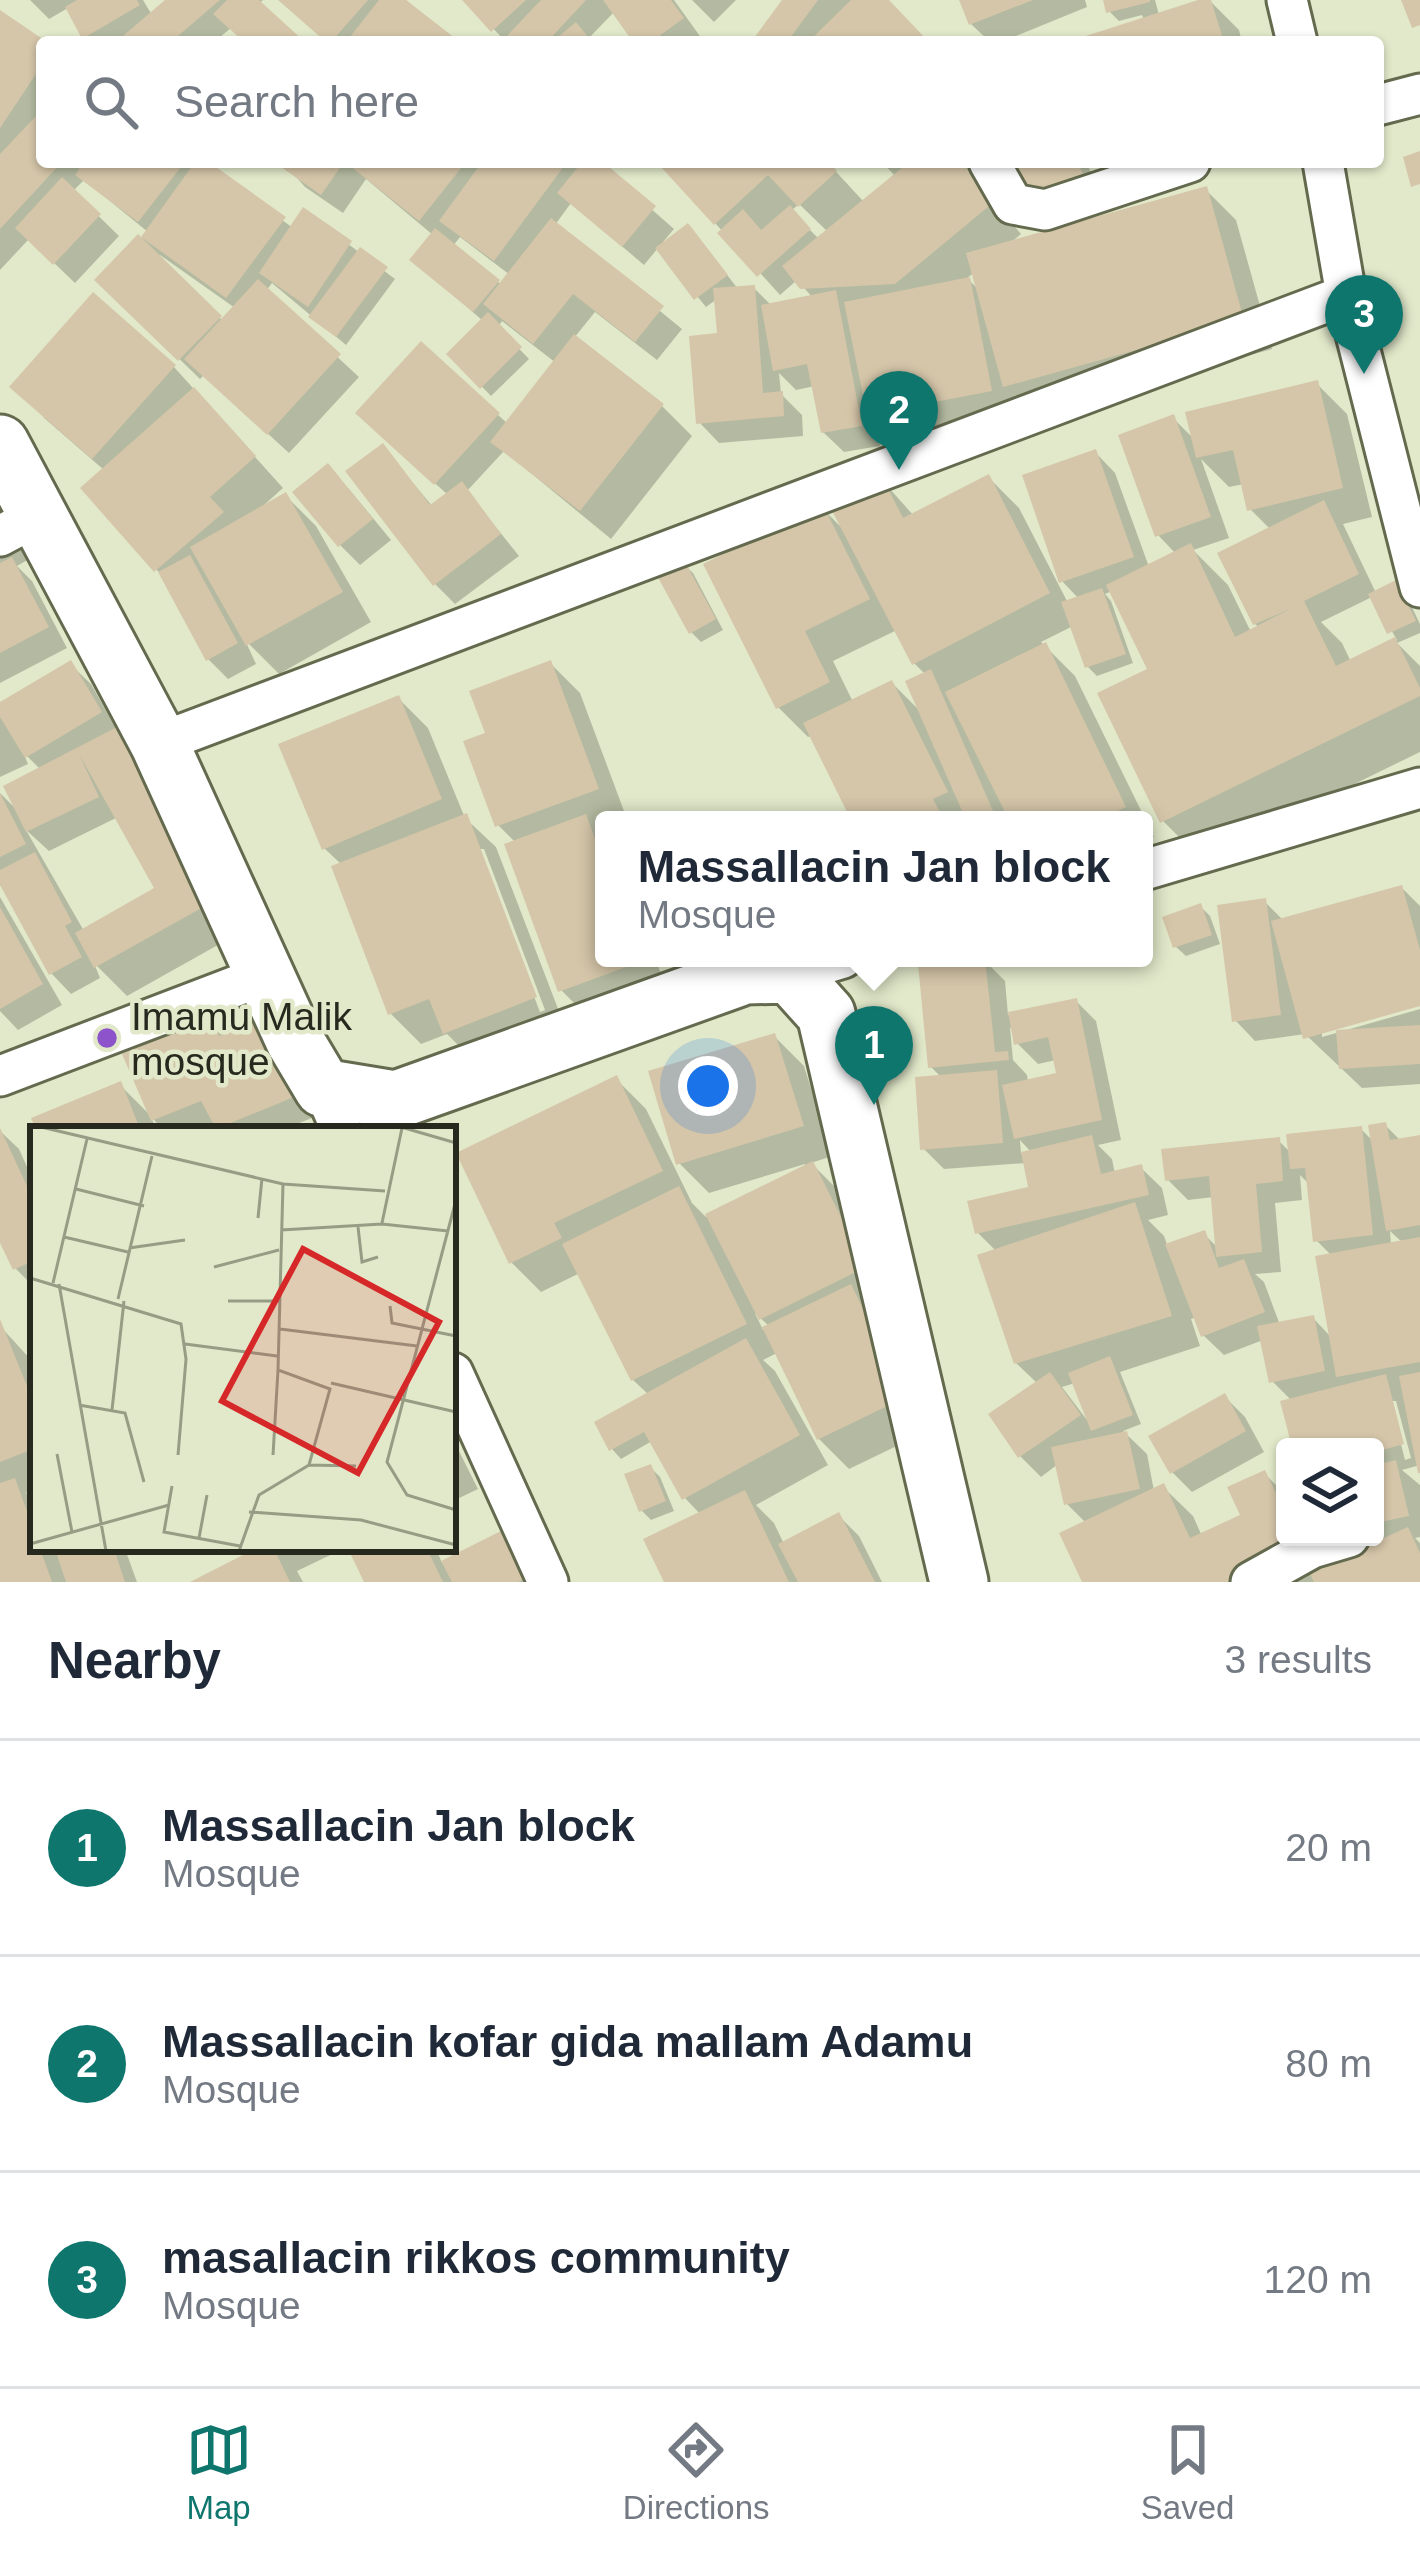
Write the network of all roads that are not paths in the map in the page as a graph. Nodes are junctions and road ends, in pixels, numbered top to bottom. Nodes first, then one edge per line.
1 (1287, 0) edge
2 (1296, 36) edge
3 (1420, 94) edge
4 (1384, 103) edge
5 (992, 168) edge
6 (1172, 168) edge
7 (1324, 168) edge
8 (1346, 295) junction
9 (0, 444) edge
10 (19, 526) edge
11 (1420, 587) edge
12 (159, 743) junction
13 (1420, 788) edge
14 (1153, 867) edge
15 (813, 967) edge
16 (790, 974) junction
17 (265, 975) junction
18 (0, 1076) edge
19 (332, 1108) edge
20 (456, 1380) edge
21 (1319, 1546) edge
22 (548, 1582) edge
23 (959, 1582) edge
24 (1251, 1582) edge

1 - 2 street
3 - 4 street
5 - 6 street
7 - 8 street
8 - 11 street
8 - 12 street
9 - 10 street
10 - 12 street
12 - 17 street
13 - 14 street
15 - 16 street
16 - 19 street
16 - 23 street
17 - 18 street
17 - 19 street
20 - 22 street
21 - 24 street

